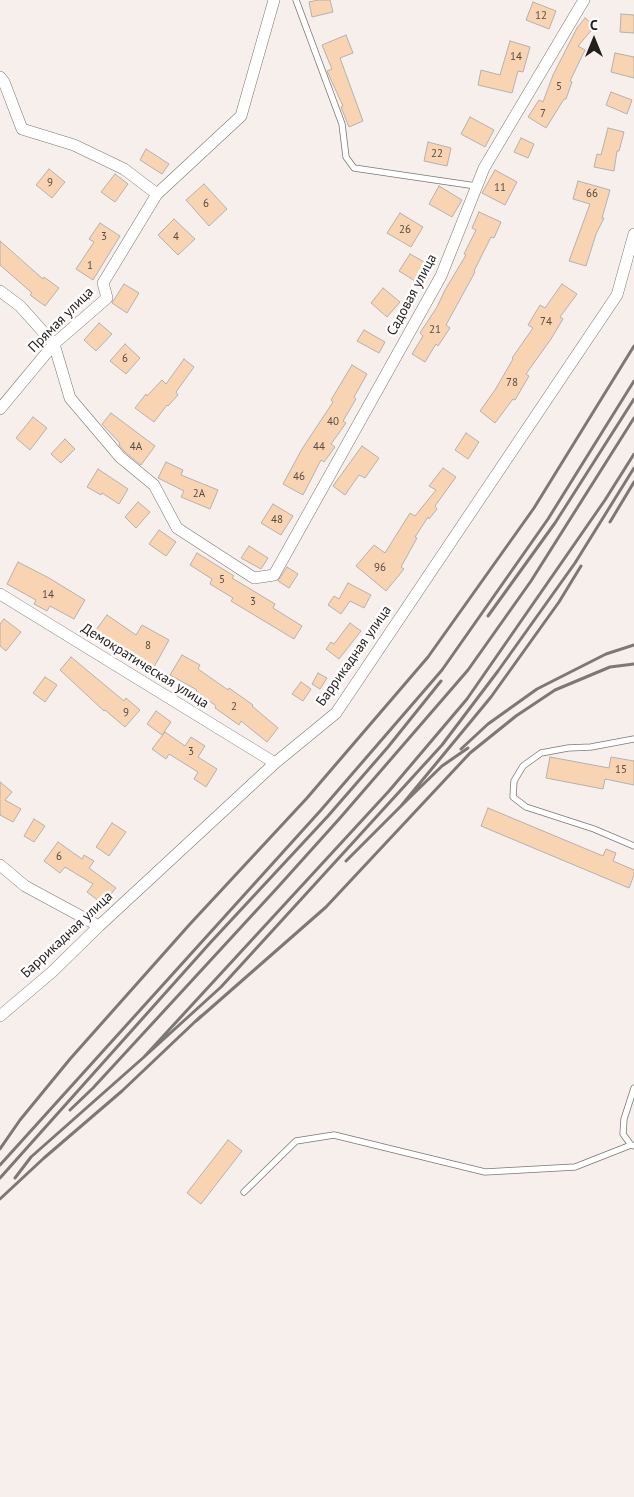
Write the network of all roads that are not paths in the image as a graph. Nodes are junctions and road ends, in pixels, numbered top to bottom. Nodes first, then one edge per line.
1 (274, 0) edge
2 (296, 0) edge
3 (584, 0) edge
4 (0, 77) edge
5 (476, 186) junction
6 (157, 194) junction
7 (634, 234) edge
8 (0, 291) edge
9 (54, 344) junction
10 (0, 408) edge
11 (0, 594) edge
12 (634, 739) edge
13 (274, 763) junction
14 (634, 846) edge
15 (0, 865) edge
16 (99, 926) junction
17 (0, 1016) edge
18 (634, 1088) edge
19 (633, 1145) edge
20 (244, 1192) dead end

1 - 6 street
2 - 5 lane
3 - 5 street, Садовая улица
4 - 6 street
5 - 9 street, Садовая улица
6 - 9 street, Прямая улица
7 - 13 street, Баррикадная улица
8 - 9 street
9 - 10 street, Прямая улица
11 - 13 street, Демократическая улица
12 - 14 lane
13 - 16 street, Баррикадная улица
15 - 16 street
16 - 17 street, Баррикадная улица
18 - 19 lane
19 - 20 lane

